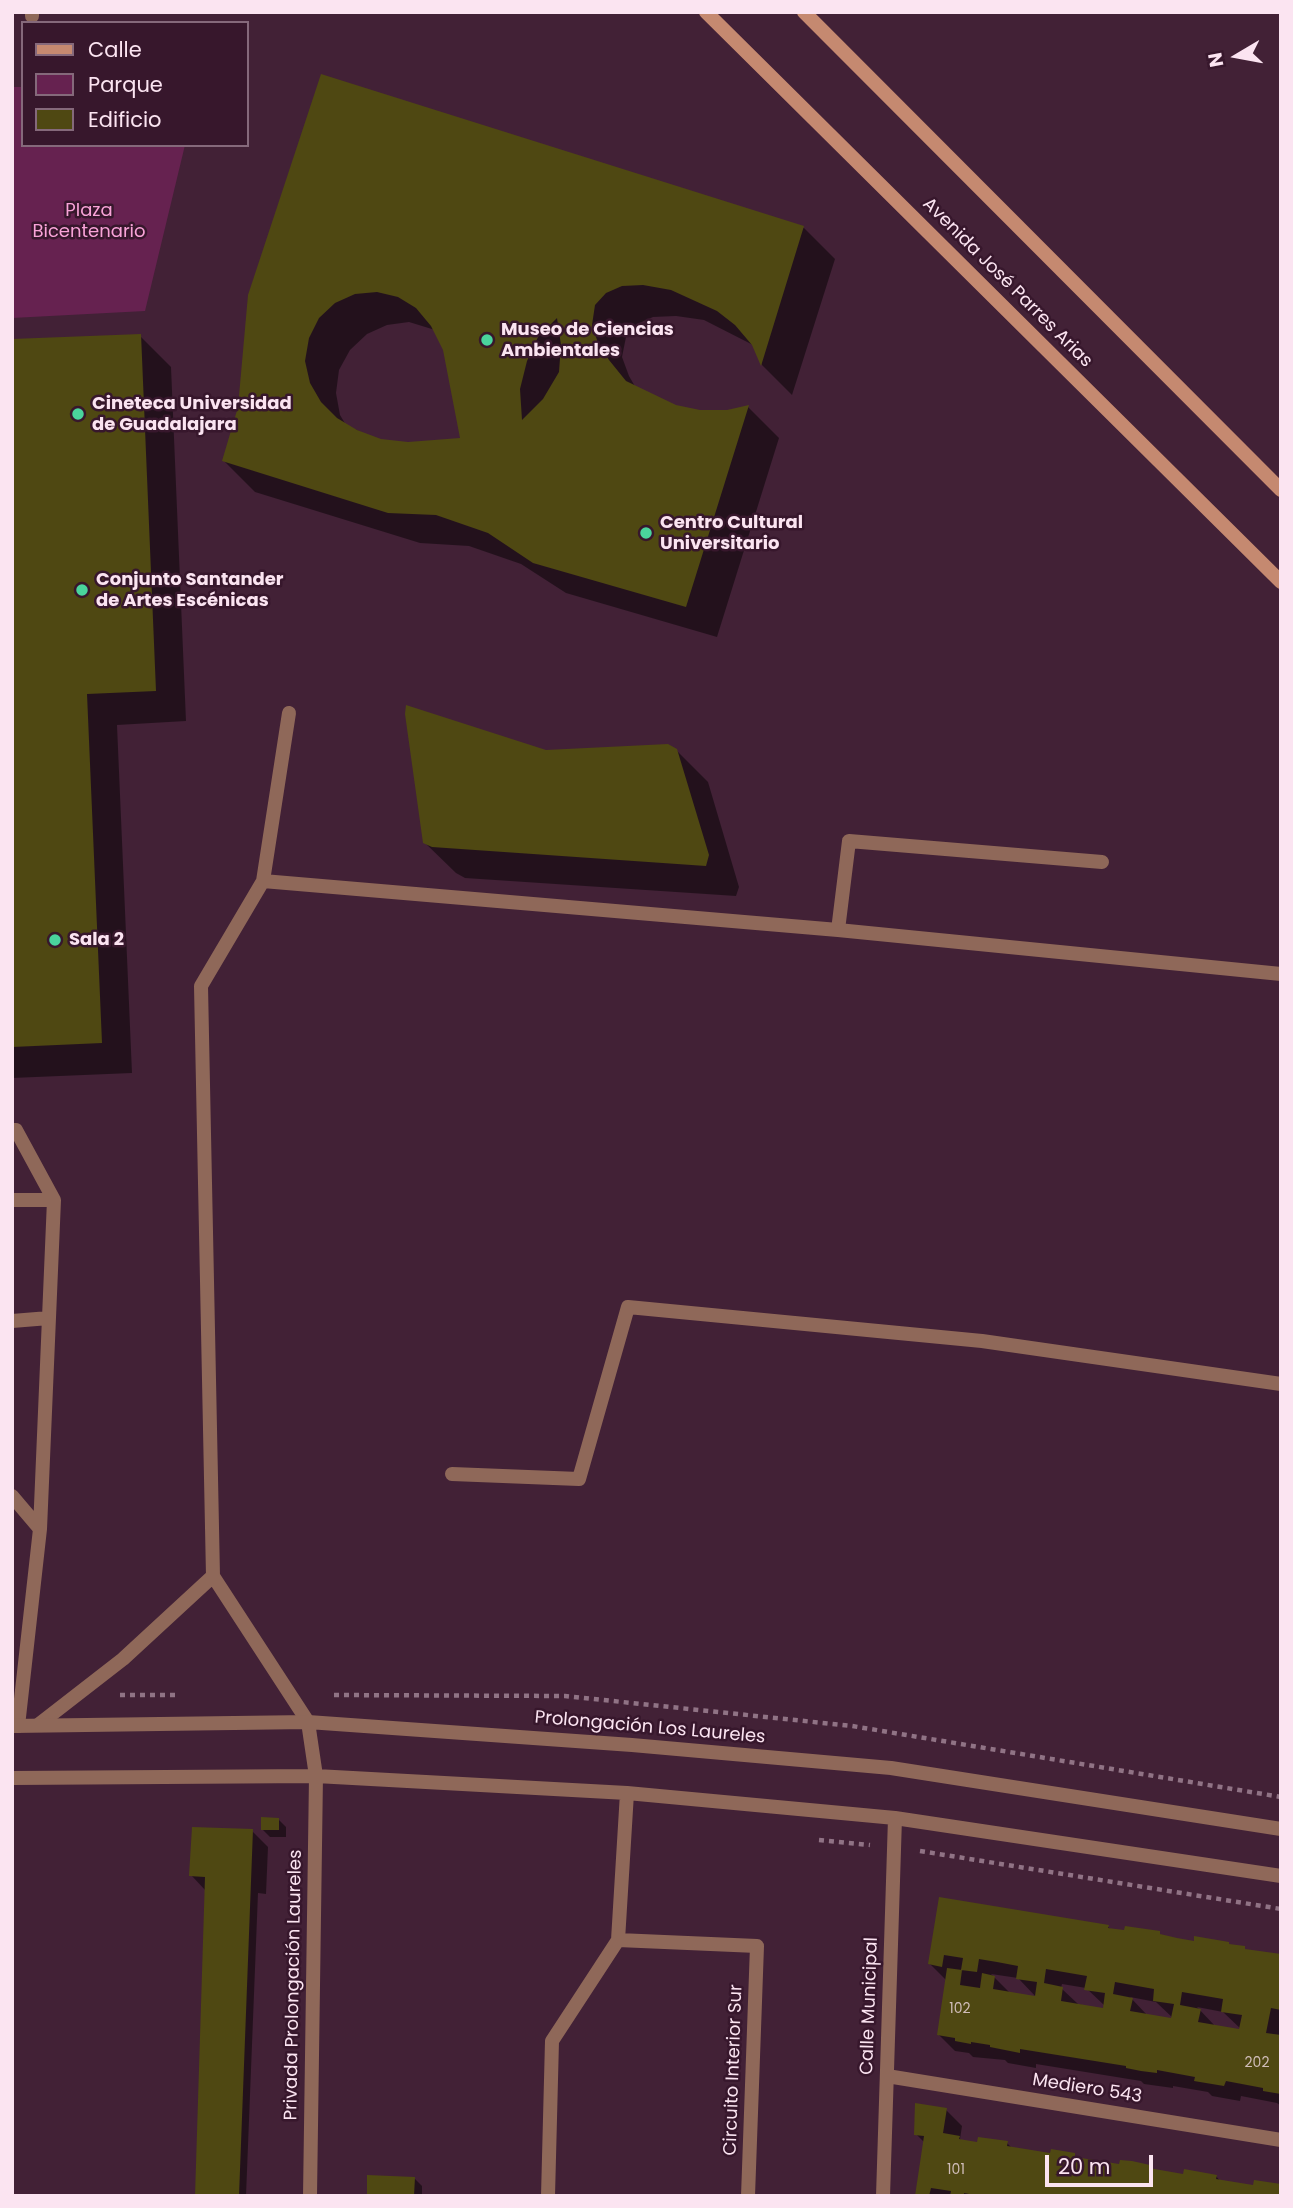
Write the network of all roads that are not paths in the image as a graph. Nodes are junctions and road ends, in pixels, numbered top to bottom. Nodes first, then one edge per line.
1 (706, 12) edge
2 (804, 12) edge
3 (1281, 490) edge
4 (1281, 582) edge
5 (289, 713) dead end
6 (1102, 862) dead end
7 (264, 881) junction
8 (838, 930) junction
9 (1281, 974) edge
10 (12, 1130) edge
11 (12, 1200) edge
12 (54, 1200) junction
13 (50, 1318) junction
14 (12, 1321) edge
15 (1281, 1384) edge
16 (452, 1474) dead end
17 (12, 1496) edge
18 (40, 1529) junction
19 (213, 1576) junction
20 (308, 1722) junction
21 (38, 1725) junction
22 (15, 1726) edge
23 (316, 1776) junction
24 (12, 1778) edge
25 (627, 1793) junction
26 (895, 1818) junction
27 (1281, 1829) edge
28 (1281, 1876) edge
29 (618, 1940) junction
30 (887, 2076) junction
31 (1281, 2140) edge
32 (310, 2196) edge
33 (548, 2196) edge
34 (748, 2196) edge
35 (883, 2196) edge

1 - 4 main road, Avenida José Parres Arias
2 - 3 main road
5 - 7 street
6 - 8 street
7 - 8 street
7 - 19 street
8 - 9 street
10 - 12 street
11 - 12 street
12 - 13 street
13 - 14 street
13 - 18 street
15 - 16 street
17 - 18 street
18 - 22 street
19 - 20 street
19 - 21 street
20 - 21 street, Prolongación Los Laureles
20 - 23 street, Privada Prolongación Laureles
20 - 27 street, Prolongación Los Laureles
21 - 22 street, Prolongación Los Laureles
23 - 24 street
23 - 25 street
23 - 32 street, Privada Prolongación Laureles
25 - 26 street
25 - 29 street
26 - 28 street
26 - 30 street, Calle Municipal
29 - 33 street
29 - 34 street, Circuito Interior Sur
30 - 31 street, Mediero 543
30 - 35 street, Calle Municipal

